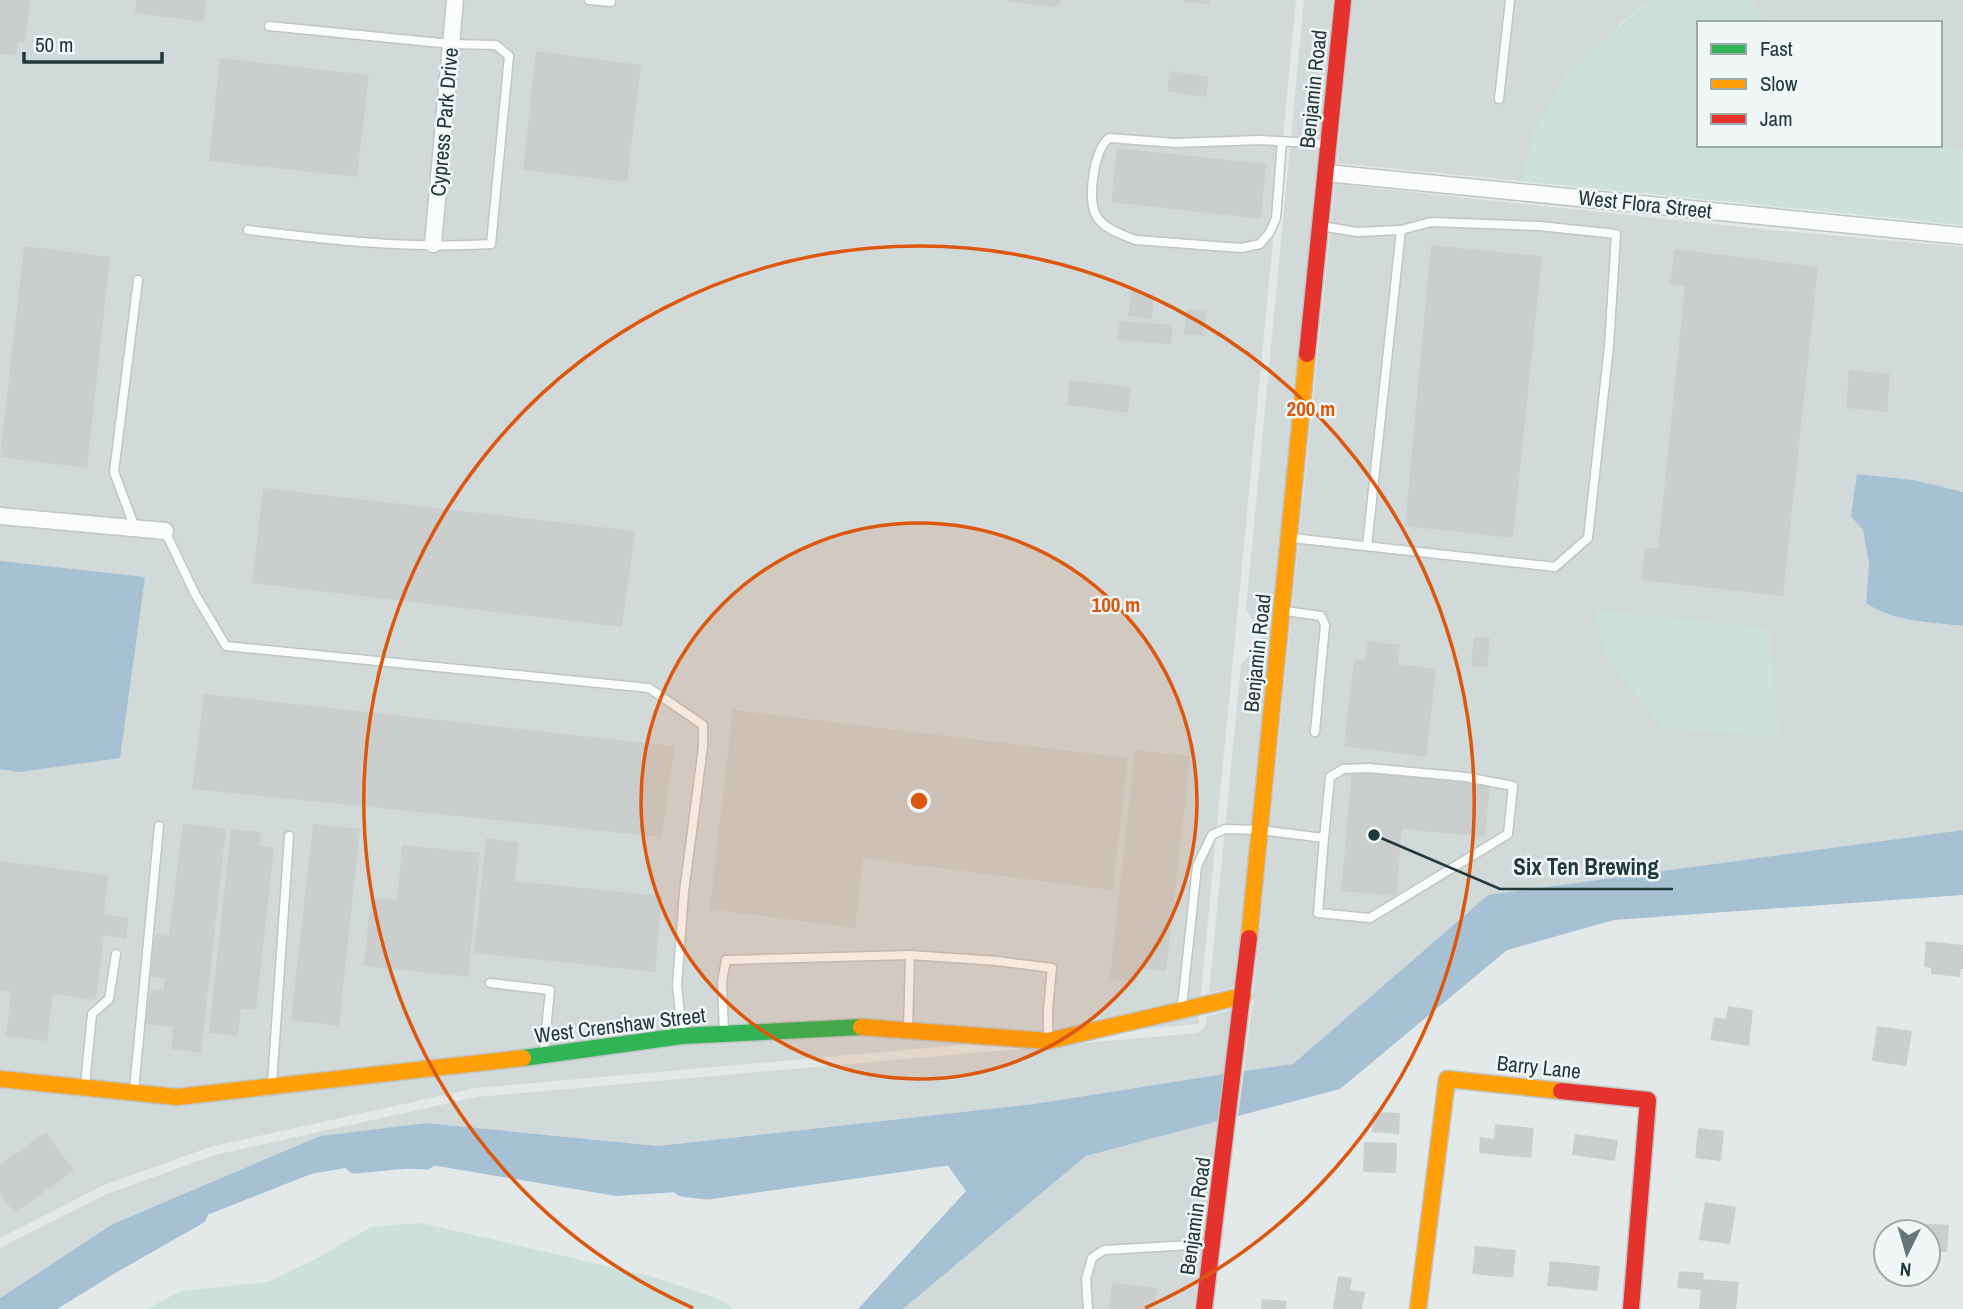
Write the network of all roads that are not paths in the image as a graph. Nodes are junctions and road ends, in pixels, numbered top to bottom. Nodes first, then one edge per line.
1 (455, 0) edge
2 (589, 0) edge
3 (1343, 0) edge
4 (1510, 0) edge
5 (611, 2) dead end
6 (269, 26) dead end
7 (451, 44) junction
8 (1499, 99) dead end
9 (1282, 141) junction
10 (1329, 145) junction
11 (1326, 173) junction
12 (1321, 226) junction
13 (248, 230) dead end
14 (1401, 230) junction
15 (1963, 236) edge
16 (433, 244) junction
17 (138, 280) dead end
18 (0, 516) edge
19 (135, 528) junction
20 (165, 531) joint
21 (1289, 538) junction
22 (1367, 546) junction
23 (1282, 611) junction
24 (1315, 732) dead end
25 (159, 826) dead end
26 (1260, 830) junction
27 (289, 836) dead end
28 (1324, 838) junction
29 (116, 954) dead end
30 (910, 955) junction
31 (490, 983) dead end
32 (1243, 996) junction
33 (1181, 1010) junction
34 (908, 1030) junction
35 (724, 1034) junction
36 (682, 1036) junction
37 (1048, 1041) junction
38 (544, 1055) junction
39 (0, 1079) edge
40 (272, 1087) junction
41 (84, 1088) junction
42 (134, 1093) junction
43 (1212, 1244) junction
44 (1088, 1309) edge
45 (1204, 1309) edge
46 (1418, 1309) edge
47 (1631, 1309) edge

1 - 7 street, Cypress Park Drive
2 - 5 lane
3 - 10 street, Benjamin Road
4 - 8 lane
6 - 7 lane
7 - 16 street, Cypress Park Drive
7 - 16 lane
9 - 9 lane
9 - 10 lane
10 - 11 street, Benjamin Road
11 - 12 street, Benjamin Road
11 - 15 street, West Flora Street
12 - 14 lane
12 - 21 street, Benjamin Road
13 - 16 lane
14 - 22 lane
14 - 22 lane
17 - 19 lane
18 - 19 street
19 - 20 street
20 - 36 lane
21 - 22 lane
21 - 23 street, Benjamin Road
23 - 24 lane
23 - 26 street, Benjamin Road
25 - 42 lane
26 - 28 lane
26 - 32 street, Benjamin Road
26 - 33 lane
27 - 40 lane
28 - 28 lane
29 - 41 lane
30 - 34 lane
30 - 35 lane
30 - 37 lane
31 - 38 lane
32 - 33 street, West Crenshaw Street
32 - 43 street, Benjamin Road
33 - 37 street, West Crenshaw Street
34 - 35 street, West Crenshaw Street
34 - 37 street, West Crenshaw Street
35 - 36 street, West Crenshaw Street
36 - 38 street, West Crenshaw Street
38 - 40 street, West Crenshaw Street
39 - 41 street, West Crenshaw Street
40 - 42 street, West Crenshaw Street
41 - 42 street, West Crenshaw Street
43 - 44 lane
43 - 45 street, Benjamin Road
46 - 47 street, Barry Lane

